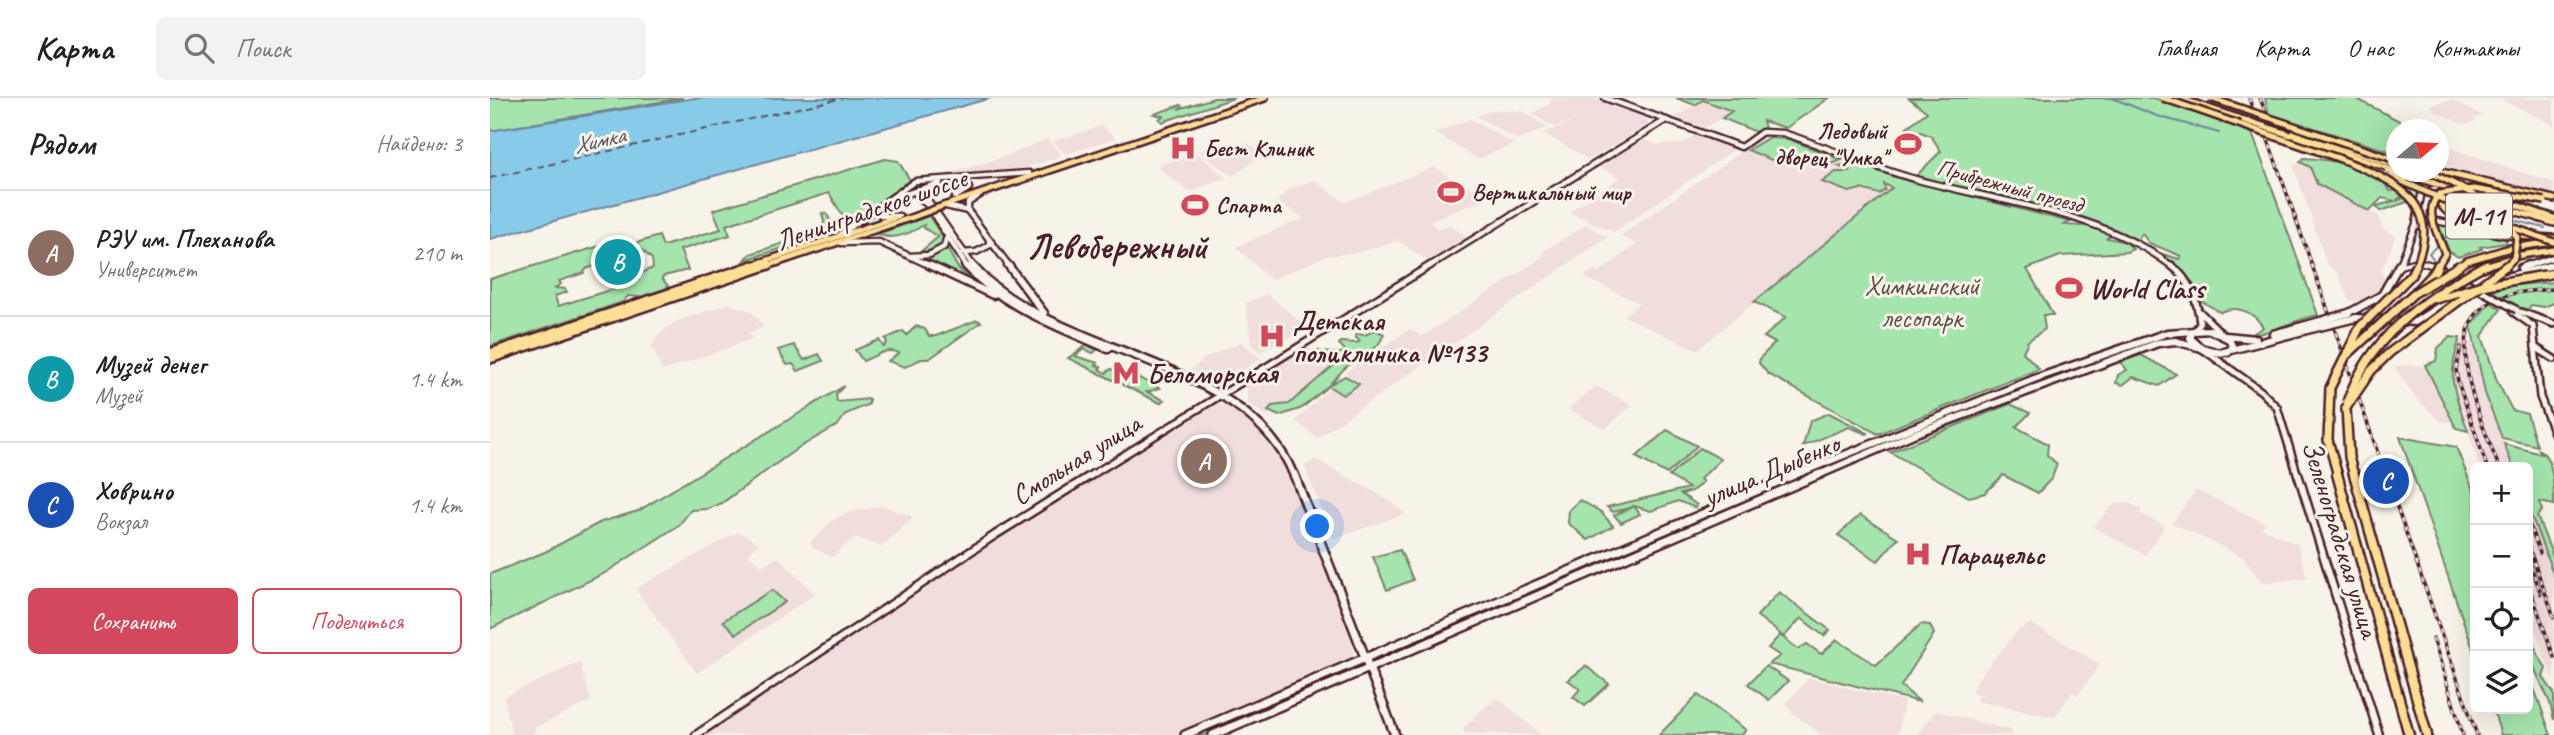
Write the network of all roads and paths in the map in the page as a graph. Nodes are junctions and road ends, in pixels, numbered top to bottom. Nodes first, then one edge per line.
1 (1251, 98) edge
2 (1265, 98) edge
3 (1605, 98) edge
4 (2163, 98) edge
5 (2179, 98) edge
6 (2193, 98) edge
7 (2210, 98) edge
8 (2244, 117) junction
9 (1665, 120) junction
10 (1783, 133) joint
11 (2290, 133) junction
12 (2324, 146) junction
13 (1741, 148) joint
14 (2386, 157) edge
15 (2386, 157) edge
16 (2338, 158) junction
17 (2386, 165) edge
18 (2386, 166) edge
19 (1029, 173) junction
20 (2449, 174) edge
21 (920, 181) junction
22 (2435, 182) edge
23 (2446, 182) edge
24 (2448, 182) edge
25 (910, 185) junction
26 (924, 188) junction
27 (987, 191) junction
28 (914, 192) junction
29 (2425, 193) junction
30 (955, 197) junction
31 (2446, 200) junction
32 (2554, 201) edge
33 (942, 205) junction
34 (968, 211) junction
35 (911, 215) junction
36 (899, 216) junction
37 (2539, 218) junction
38 (2554, 218) edge
39 (2554, 223) edge
40 (882, 227) junction
41 (2414, 229) junction
42 (2498, 233) junction
43 (946, 237) junction
44 (988, 238) junction
45 (2554, 241) edge
46 (831, 242) junction
47 (879, 242) junction
48 (2554, 250) edge
49 (962, 253) junction
50 (909, 256) junction
51 (2554, 257) edge
52 (2554, 265) edge
53 (2398, 267) junction
54 (2554, 273) edge
55 (2500, 277) junction
56 (2475, 287) junction
57 (2466, 291) junction
58 (2384, 293) junction
59 (2483, 293) junction
60 (2413, 294) junction
61 (1000, 298) junction
62 (2423, 305) junction
63 (2515, 311) junction
64 (2200, 312) junction
65 (1046, 316) junction
66 (2420, 320) junction
67 (2554, 324) edge
68 (2301, 329) junction
69 (2194, 330) junction
70 (2534, 330) junction
71 (2224, 335) junction
72 (2535, 347) junction
73 (2199, 348) junction
74 (2227, 353) junction
75 (490, 354) edge
76 (2345, 357) junction
77 (490, 359) edge
78 (2554, 359) edge
79 (2537, 362) junction
80 (2236, 373) junction
81 (1217, 396) junction
82 (2346, 408) junction
83 (2554, 433) edge
84 (1364, 657) junction
85 (1369, 668) junction
86 (696, 735) edge
87 (1185, 735) edge
88 (1213, 735) edge
89 (1395, 735) edge
90 (2379, 735) edge
91 (2409, 735) edge
92 (2427, 735) edge

1 - 19 main road, Ленинградское шоссе
2 - 27 main road, Ленинградское шоссе
3 - 9 street
4 - 16 main road, М-11, bridge
5 - 8 main road
6 - 8 main road
7 - 14 main road, bridge
8 - 11 main road, bridge
9 - 13 street
9 - 81 street, Смольная улица
10 - 13 street
10 - 64 street, Прибрежный проезд
11 - 12 main road
11 - 15 main road
11 - 17 main road
12 - 18 main road
12 - 29 main road
16 - 45 main road, М-11, bridge
16 - 76 main road, bridge
19 - 21 main road
19 - 30 main road, Ленинградское шоссе
20 - 32 main road, М-11
21 - 25 main road
21 - 26 main road
22 - 37 main road
23 - 38 main road
24 - 82 main road, bridge
25 - 28 main road
25 - 46 main road
26 - 28 main road
26 - 30 main road
26 - 49 main road
27 - 33 main road, Ленинградское шоссе
27 - 34 main road
28 - 36 main road
28 - 43 main road
29 - 31 main road
29 - 41 main road
30 - 33 main road, Ленинградское шоссе
31 - 37 main road, М-11
31 - 42 main road, М-11
32 - 60 main road, bridge
33 - 34 main road
33 - 35 main road, Ленинградское шоссе, bridge
34 - 44 main road
35 - 36 main road, Ленинградское шоссе
35 - 40 main road, Ленинградское шоссе
36 - 46 main road, Ленинградское шоссе
37 - 39 main road
40 - 46 main road, Ленинградское шоссе
40 - 47 main road
41 - 42 main road
41 - 53 main road
42 - 45 main road, М-11
43 - 50 main road
43 - 61 main road
44 - 49 main road
44 - 65 main road
45 - 60 main road, bridge
46 - 47 main road
46 - 75 main road, Ленинградское шоссе
46 - 77 main road, Ленинградское шоссе
47 - 50 main road
48 - 62 main road, bridge
49 - 65 main road
50 - 61 main road
51 - 55 main road
52 - 55 main road
53 - 56 street
53 - 58 main road
54 - 62 main road, bridge
55 - 56 main road
56 - 57 main road
56 - 59 street
57 - 59 street
57 - 66 main road
58 - 66 main road
58 - 68 main road, bridge
59 - 63 street, bridge
60 - 76 main road, bridge
61 - 81 main road
62 - 82 main road, bridge
63 - 67 street
63 - 70 street
64 - 69 street
64 - 71 street, Прибрежный проезд
65 - 81 main road
66 - 68 main road, bridge
67 - 70 street
68 - 71 main road, улица Дыбенко
68 - 74 main road
69 - 71 main road, улица Дыбенко
69 - 73 main road
69 - 84 main road, улица Дыбенко
70 - 72 street
71 - 74 main road
72 - 78 street
72 - 79 street
73 - 74 main road, улица Дыбенко
73 - 80 street, Зеленоградская улица
73 - 85 main road, улица Дыбенко
74 - 80 street, Зеленоградская улица
76 - 91 main road, bridge
78 - 79 street
79 - 83 street
80 - 90 street, Зеленоградская улица
81 - 84 main road
81 - 86 street, Смольная улица
82 - 92 main road
84 - 85 main road
84 - 87 main road, улица Дыбенко
85 - 88 main road, улица Дыбенко
85 - 89 main road

